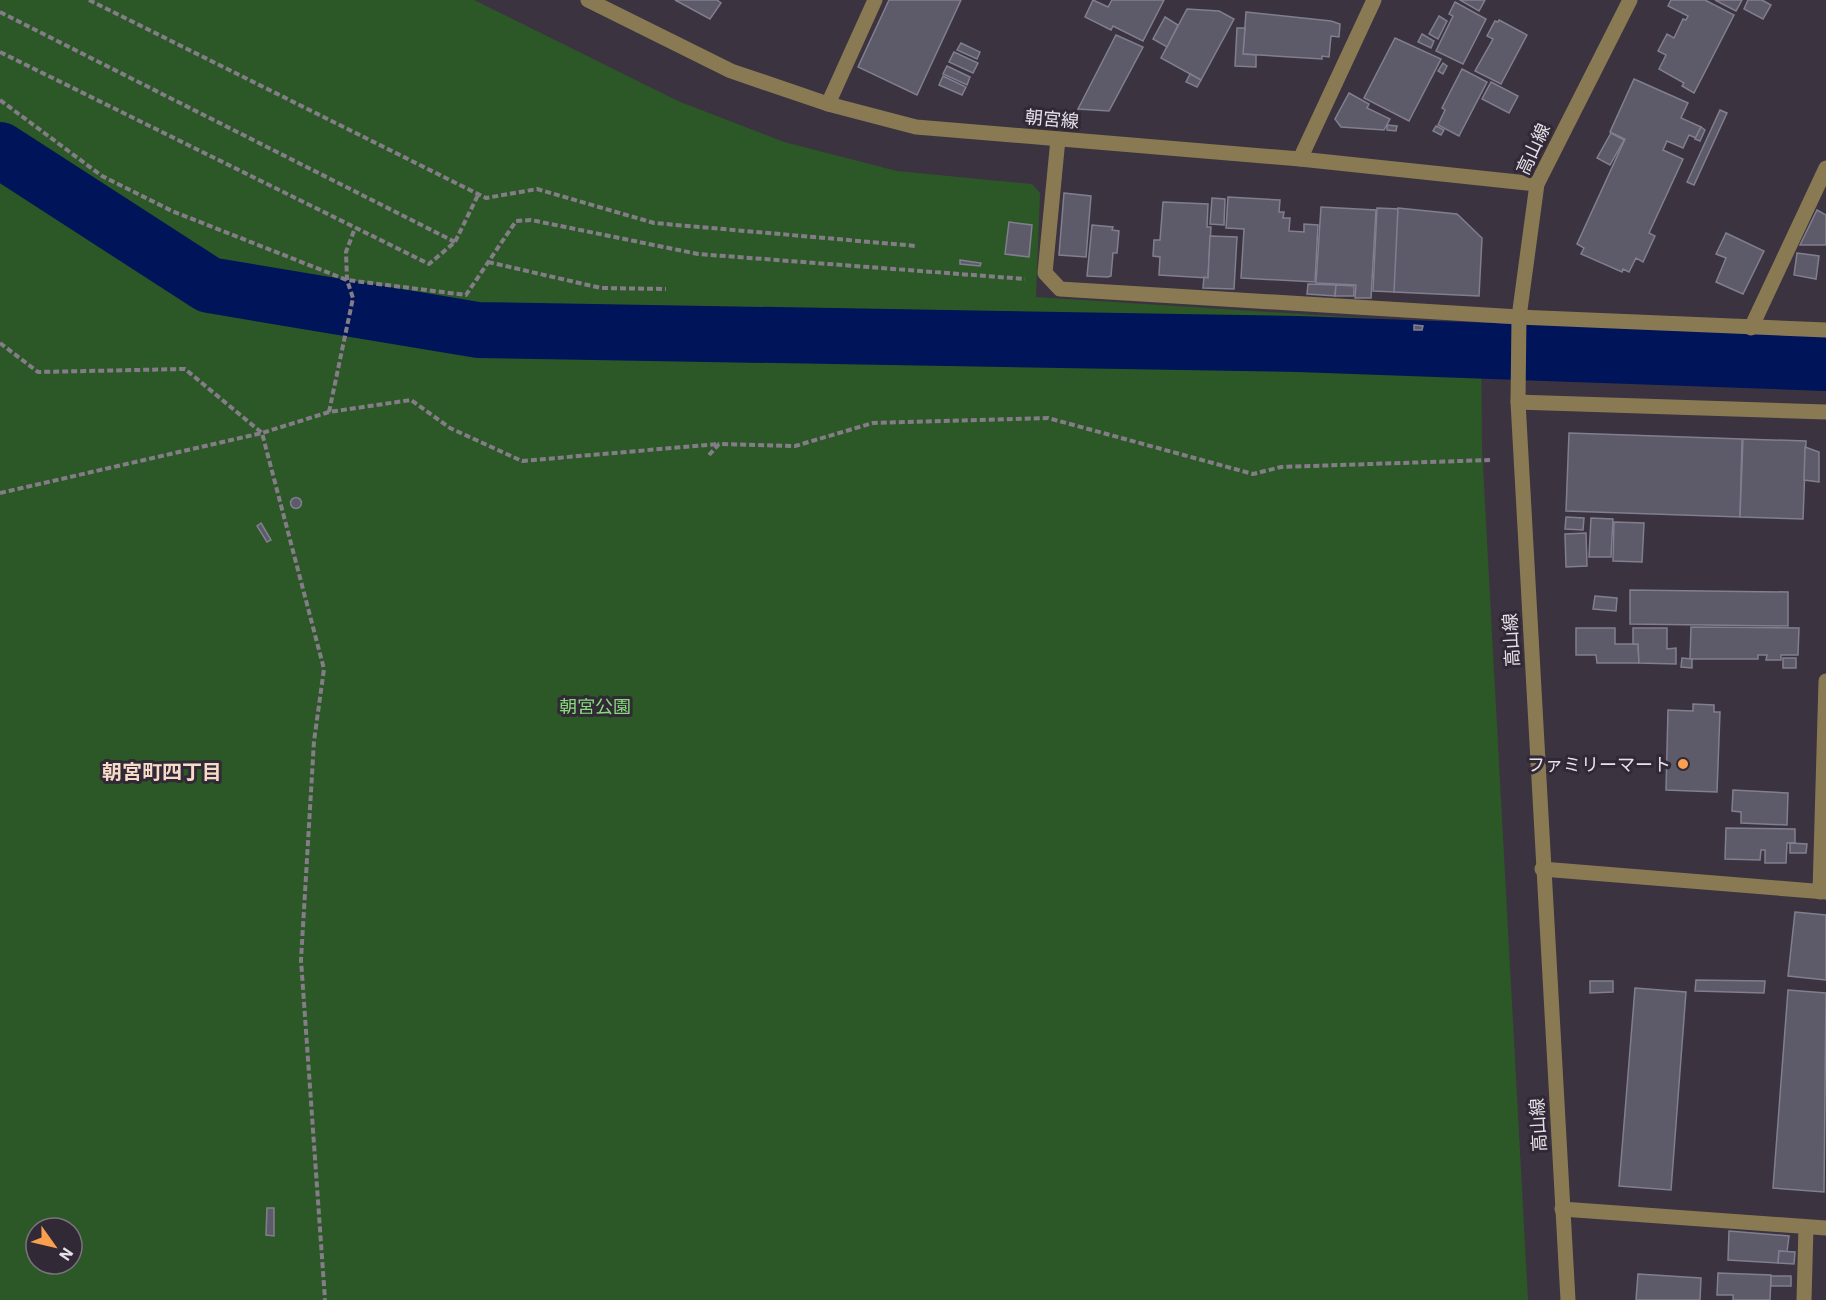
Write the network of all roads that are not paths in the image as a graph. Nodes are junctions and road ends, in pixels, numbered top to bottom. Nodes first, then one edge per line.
1 (588, 0) edge
2 (875, 0) edge
3 (1374, 0) edge
4 (1630, 0) edge
5 (828, 104) junction
6 (1058, 139) junction
7 (1300, 159) junction
8 (1826, 168) edge
9 (1537, 184) junction
10 (1519, 317) junction
11 (1751, 328) junction
12 (1826, 330) edge
13 (1518, 402) junction
14 (1826, 412) edge
15 (1826, 681) edge
16 (1542, 869) junction
17 (1823, 892) edge
18 (1562, 1209) junction
19 (1806, 1227) junction
20 (1826, 1228) edge
21 (1568, 1300) edge
22 (1804, 1300) edge

1 - 5 street, 朝宮線
2 - 5 street
3 - 7 street
4 - 9 street, 高山線
5 - 6 street, 朝宮線
6 - 7 street, 朝宮線
6 - 10 street
7 - 9 street, 朝宮線
8 - 11 street
9 - 10 street, 高山線
10 - 11 street
10 - 13 street, 高山線
11 - 12 street
13 - 14 street
13 - 16 street, 高山線
15 - 17 street
16 - 17 street
16 - 18 street, 高山線
18 - 19 street
18 - 21 street, 高山線
19 - 20 street
19 - 22 street

